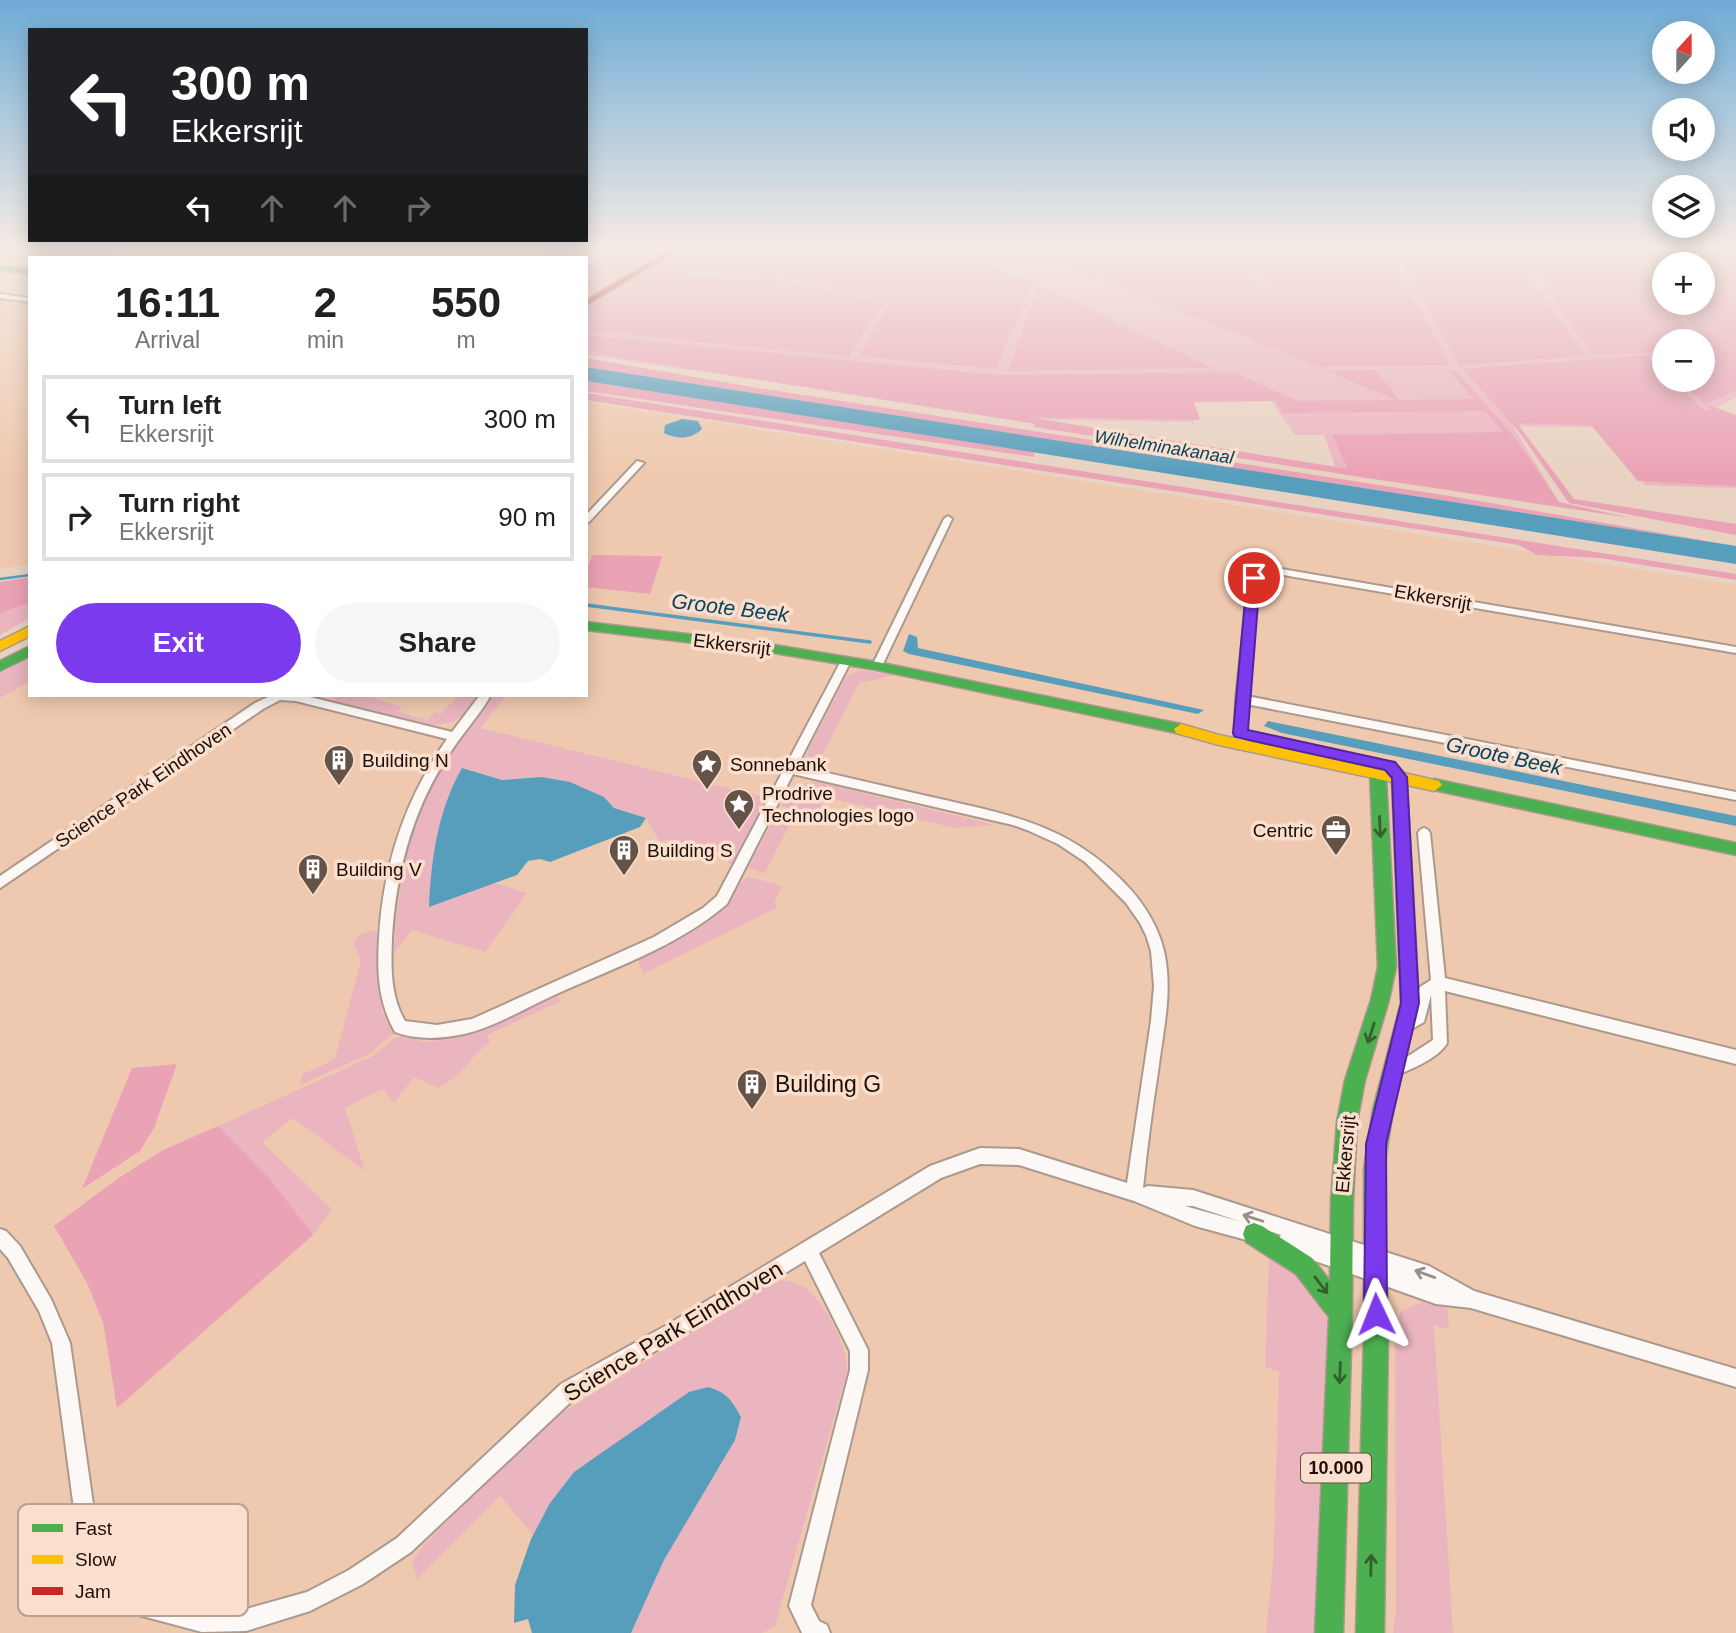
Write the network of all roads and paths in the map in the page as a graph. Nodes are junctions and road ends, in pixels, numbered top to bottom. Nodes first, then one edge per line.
1 (640, 463) dead end
2 (588, 518) edge
3 (948, 519) dead end
4 (588, 626) edge
5 (28, 631) edge
6 (0, 647) edge
7 (1736, 650) edge
8 (28, 651) edge
9 (846, 661) junction
10 (877, 666) junction
11 (0, 667) edge
12 (276, 697) edge
13 (296, 697) edge
14 (484, 697) edge
15 (1241, 699) junction
16 (453, 736) junction
17 (1240, 739) junction
18 (792, 769) junction
19 (1389, 772) junction
20 (1736, 796) edge
21 (1424, 833) dead end
22 (1736, 840) edge
23 (1736, 849) edge
24 (0, 883) edge
25 (1438, 984) junction
26 (1404, 1027) junction
27 (1736, 1057) edge
28 (1394, 1069) junction
29 (1133, 1193) junction
30 (1254, 1234) junction
31 (0, 1237) edge
32 (808, 1251) junction
33 (1341, 1253) junction
34 (1374, 1265) junction
35 (1341, 1310) junction
36 (1736, 1378) edge
37 (83, 1504) edge
38 (181, 1616) edge
39 (819, 1633) edge
40 (1329, 1633) edge
41 (1370, 1633) edge

1 - 2 street
3 - 10 street
4 - 9 main road, Ekkersrijt
5 - 6 main road
7 - 15 street, Ekkersrijt
8 - 11 main road
9 - 10 main road, Ekkersrijt
9 - 18 street
10 - 17 main road, Ekkersrijt
12 - 24 street, Science Park Eindhoven
13 - 16 street, Science Park Eindhoven
14 - 16 street
15 - 17 street, Ekkersrijt
15 - 20 street
16 - 18 street
17 - 19 main road, Ekkersrijt
18 - 29 street
19 - 22 main road, Ekkersrijt
19 - 23 main road, Ekkersrijt
19 - 26 main road, Ekkersrijt / 10.000
19 -> 33 main road, Ekkersrijt / 10.000
21 - 25 street
25 - 26 street, Ekkersrijt
25 - 27 street
25 - 28 street
26 - 28 main road, Ekkersrijt / 10.000
28 - 34 main road, Ekkersrijt / 10.000
29 - 30 street, Science Park Eindhoven
29 - 32 street, Science Park Eindhoven
33 -> 29 street, Science Park Eindhoven
30 - 33 street, Science Park Eindhoven
30 -> 35 main road
31 - 37 street, Science Park Eindhoven
32 - 38 street, Science Park Eindhoven
32 - 39 street
33 - 34 street
33 - 35 main road, Ekkersrijt / 10.000
34 - 36 street
41 -> 34 main road, Ekkersrijt / 10.000
35 -> 40 main road, Ekkersrijt / 10.000

